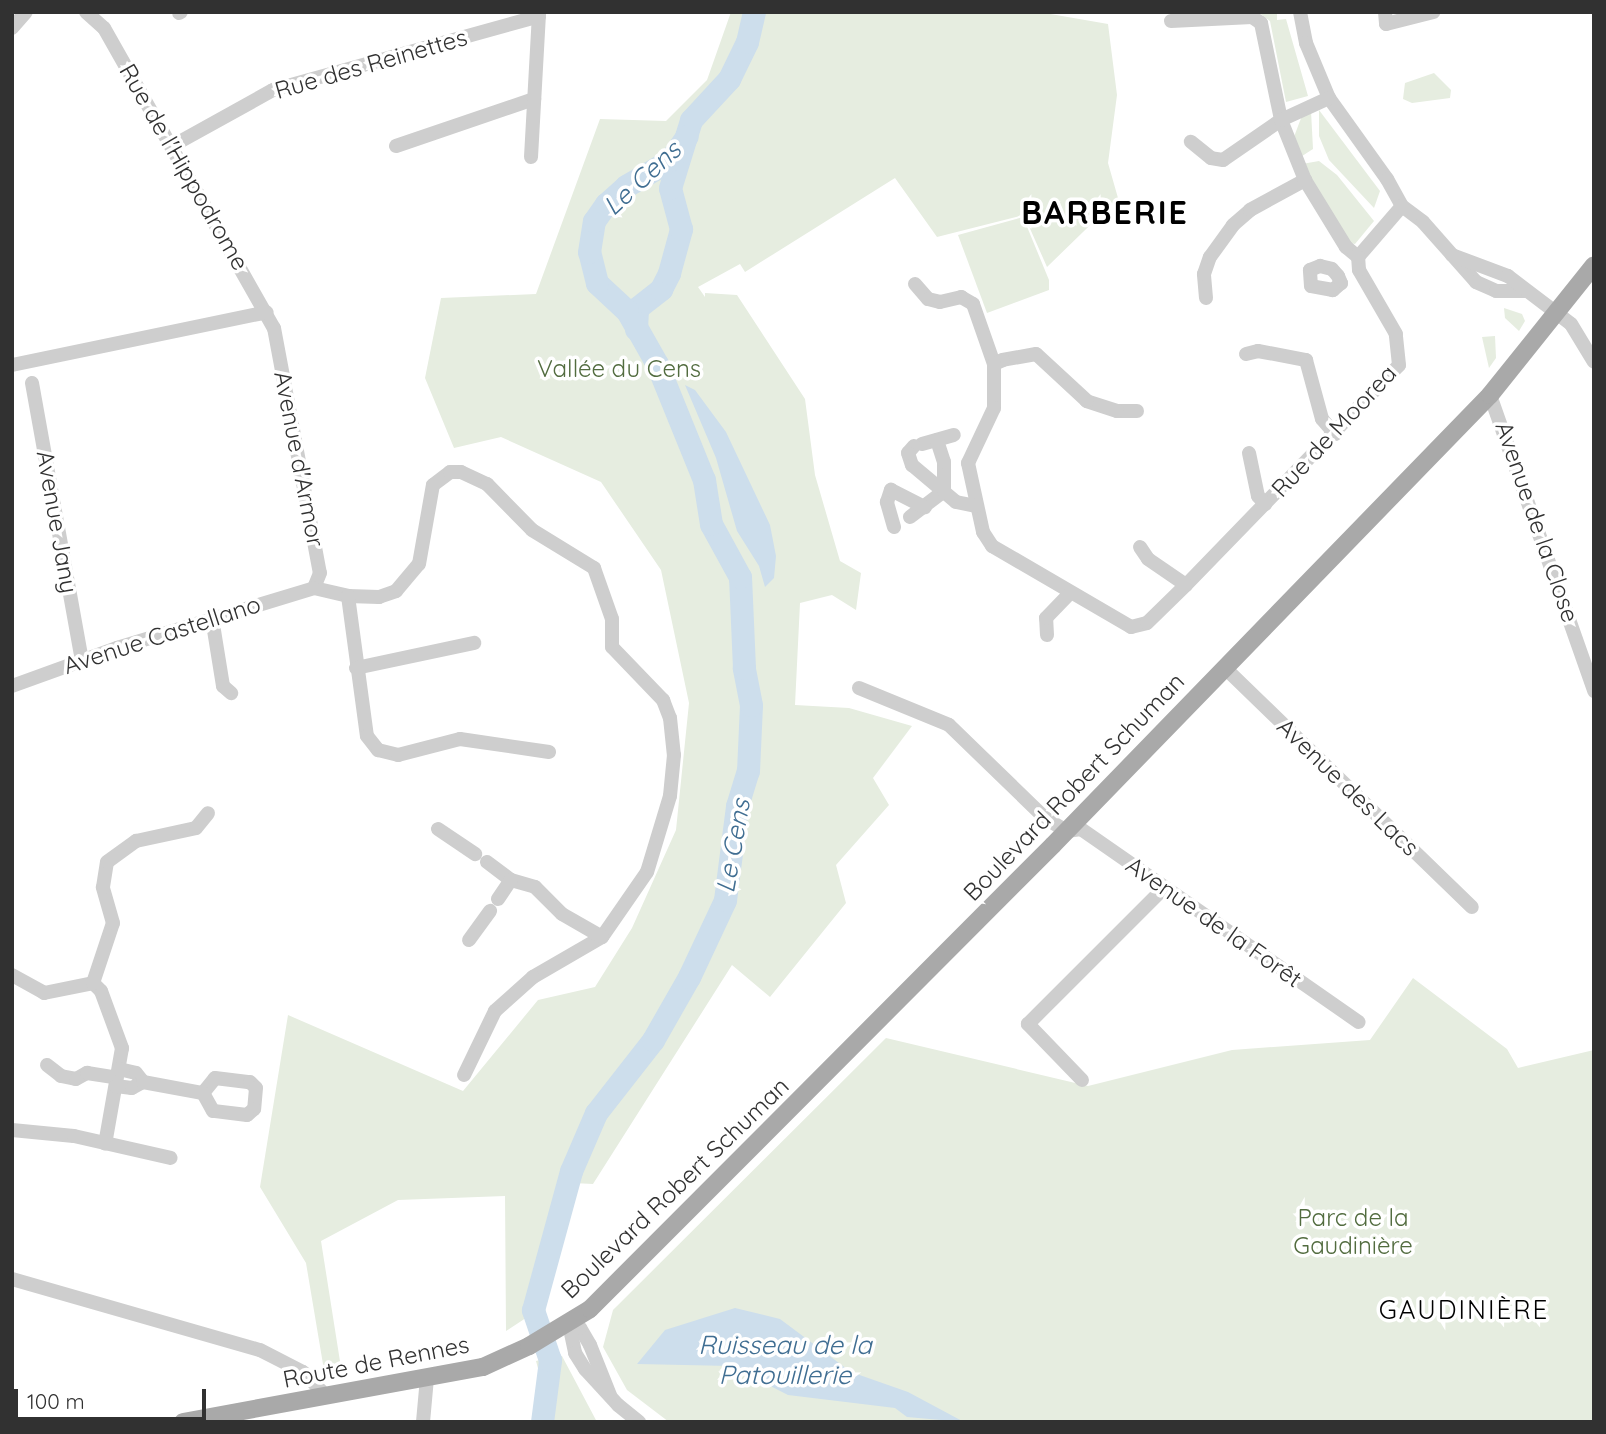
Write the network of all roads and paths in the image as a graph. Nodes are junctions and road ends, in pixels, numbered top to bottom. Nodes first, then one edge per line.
1 (26, 12) edge
2 (86, 12) edge
3 (1300, 12) edge
4 (1385, 12) edge
5 (1433, 12) edge
6 (539, 14) edge
7 (1171, 21) dead end
8 (12, 28) edge
9 (1329, 98) junction
10 (534, 99) junction
11 (1281, 120) junction
12 (1191, 142) dead end
13 (172, 146) junction
14 (396, 146) dead end
15 (531, 157) dead end
16 (1304, 180) junction
17 (1402, 206) junction
18 (1451, 255) junction
19 (1359, 264) junction
20 (1594, 265) edge
21 (1338, 276) dead end
22 (915, 284) dead end
23 (1524, 291) junction
24 (1206, 298) dead end
25 (267, 312) junction
26 (1557, 314) junction
27 (275, 328) joint
28 (1246, 354) dead end
29 (1594, 362) edge
30 (994, 364) junction
31 (12, 365) edge
32 (32, 383) dead end
33 (1490, 395) junction
34 (1137, 411) dead end
35 (1335, 434) junction
36 (954, 435) dead end
37 (937, 440) junction
38 (1249, 453) dead end
39 (944, 491) junction
40 (1265, 504) junction
41 (977, 506) junction
42 (925, 507) junction
43 (910, 517) dead end
44 (894, 527) dead end
45 (1140, 547) dead end
46 (1186, 585) junction
47 (313, 588) junction
48 (1069, 594) junction
49 (348, 596) junction
50 (212, 618) junction
51 (1047, 635) dead end
52 (474, 643) dead end
53 (82, 660) junction
54 (1224, 667) junction
55 (356, 668) junction
56 (12, 686) edge
57 (859, 688) dead end
58 (227, 690) dead end
59 (1594, 691) edge
60 (549, 752) dead end
61 (208, 813) dead end
62 (438, 829) dead end
63 (1067, 831) junction
64 (511, 880) junction
65 (1164, 888) junction
66 (1472, 907) dead end
67 (602, 937) junction
68 (469, 940) dead end
69 (12, 975) edge
70 (93, 984) junction
71 (1359, 1022) dead end
72 (47, 1065) dead end
73 (464, 1076) dead end
74 (117, 1078) junction
75 (1082, 1080) dead end
76 (203, 1093) dead end
77 (12, 1130) edge
78 (105, 1144) junction
79 (171, 1158) dead end
80 (12, 1279) edge
81 (563, 1327) junction
82 (427, 1378) junction
83 (326, 1396) junction
84 (183, 1422) edge
85 (423, 1422) edge
86 (639, 1422) edge

1 - 8 street
2 - 13 street, Rue de l'Hippodrome
3 - 9 street
4 - 5 street
6 - 10 street
6 - 13 street, Rue des Reinettes
7 - 11 street, Rue de Moorea
9 - 11 street
9 - 17 street
10 - 14 street
10 - 15 street
11 - 12 street
11 - 16 street, Rue de Moorea
13 - 25 street, Rue de l'Hippodrome
16 - 19 street, Rue de Moorea
16 - 24 street
17 - 18 street
17 - 19 street
18 - 23 street
18 - 23 street
19 - 21 street
19 - 35 street, Rue de Moorea
20 - 26 main road, Boulevard Robert Schuman
22 - 30 street
23 - 26 street
25 - 27 street, Rue de l'Hippodrome
25 - 31 street
26 - 29 street
26 - 33 main road, Boulevard Robert Schuman
27 - 47 street, Avenue d'Armor
28 - 35 street
30 - 34 street
30 - 41 street
32 - 53 street, Avenue Jany
33 - 54 main road, Boulevard Robert Schuman
33 - 59 street, Avenue de la Close
35 - 40 street, Rue de Moorea
36 - 37 street
37 - 39 street
37 - 39 street
38 - 40 street
39 - 41 street
39 - 42 street
40 - 46 street, Rue de Moorea
41 - 48 street
42 - 43 street
42 - 44 street
45 - 46 street
46 - 48 street, Rue de Moorea
47 - 49 street
47 - 50 street, Avenue Castellano
48 - 51 street
49 - 55 street
49 - 67 street
50 - 53 street, Avenue Castellano
50 - 58 street
52 - 55 street
53 - 56 street, Avenue Castellano
54 - 63 main road, Boulevard Robert Schuman
54 - 66 street, Avenue des Lacs
55 - 60 street
57 - 63 street, Avenue de la Forêt
61 - 70 street
62 - 64 street
63 - 65 street, Avenue de la Forêt
63 - 81 main road, Boulevard Robert Schuman
64 - 67 street
64 - 68 street
65 - 71 street, Avenue de la Forêt
65 - 75 street
67 - 73 street
69 - 70 street
70 - 74 street
72 - 74 street
74 - 76 street
74 - 78 street
77 - 78 street
78 - 79 street
80 - 83 street
81 - 82 main road, Route de Rennes
81 - 86 street
82 - 83 main road, Route de Rennes
82 - 85 street
83 - 84 main road, Route de Rennes

